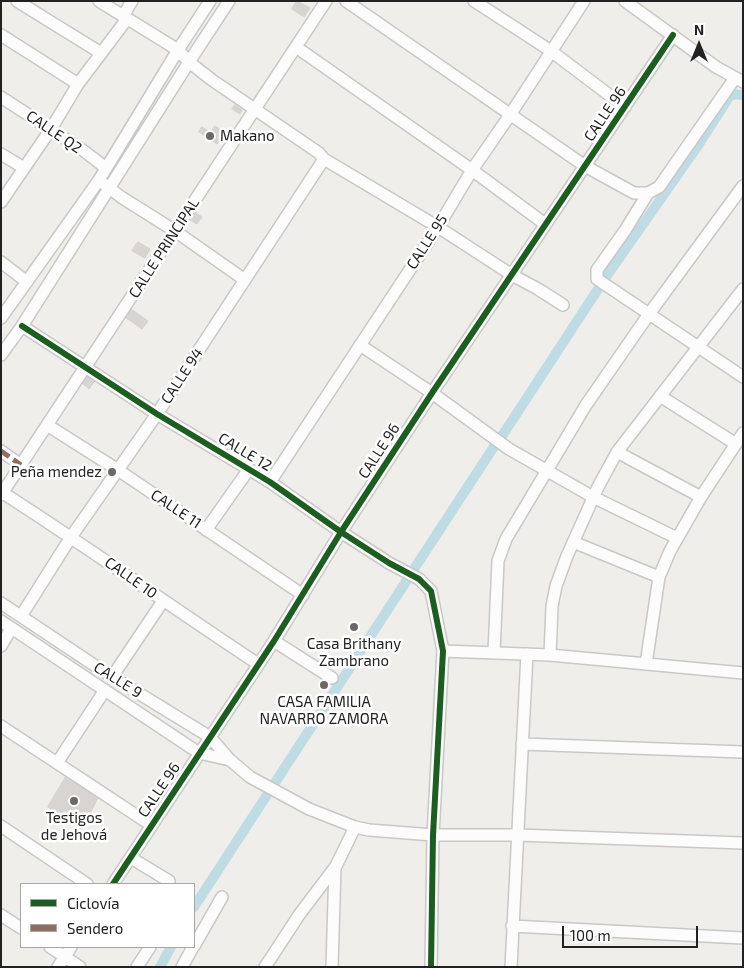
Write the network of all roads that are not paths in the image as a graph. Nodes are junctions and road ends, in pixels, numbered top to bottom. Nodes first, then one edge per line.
1 (17, 1) edge
2 (99, 1) edge
3 (132, 1) edge
4 (210, 1) edge
5 (229, 1) edge
6 (326, 1) edge
7 (346, 1) edge
8 (474, 1) edge
9 (584, 1) edge
10 (625, 1) edge
11 (125, 17) junction
12 (673, 35) junction
13 (2, 37) edge
14 (296, 47) junction
15 (178, 50) junction
16 (551, 51) junction
17 (101, 54) junction
18 (189, 62) junction
19 (739, 80) edge
20 (78, 84) junction
21 (1, 97) edge
22 (625, 107) junction
23 (254, 110) junction
24 (510, 115) junction
25 (51, 129) junction
26 (1, 154) edge
27 (324, 159) junction
28 (585, 166) junction
29 (24, 168) junction
30 (106, 168) junction
31 (472, 170) junction
32 (99, 180) junction
33 (743, 186) edge
34 (109, 188) junction
35 (648, 193) junction
36 (2, 201) edge
37 (545, 224) junction
38 (438, 227) junction
39 (174, 232) junction
40 (1, 262) edge
41 (512, 275) junction
42 (245, 280) junction
43 (27, 282) junction
44 (743, 289) edge
45 (563, 305) dead end
46 (650, 314) junction
47 (1, 318) edge
48 (22, 326) junction
49 (360, 345) junction
50 (698, 347) junction
51 (1, 355) edge
52 (86, 367) junction
53 (743, 377) edge
54 (432, 393) junction
55 (660, 396) junction
56 (157, 414) junction
57 (48, 425) junction
58 (743, 433) edge
59 (736, 444) junction
60 (1, 451) edge
61 (617, 452) junction
62 (21, 465) junction
63 (249, 469) junction
64 (118, 470) junction
65 (548, 470) junction
66 (270, 482) junction
67 (2, 494) edge
68 (593, 497) junction
69 (701, 498) junction
70 (206, 530) junction
71 (341, 532) junction
72 (71, 537) junction
73 (677, 538) junction
74 (573, 542) junction
75 (660, 577) junction
76 (303, 595) junction
77 (163, 601) junction
78 (1, 603) edge
79 (21, 616) junction
80 (1, 621) edge
81 (11, 628) junction
82 (274, 641) junction
83 (1, 646) edge
84 (444, 651) junction
85 (494, 652) junction
86 (527, 654) junction
87 (550, 655) junction
88 (258, 664) junction
89 (646, 664) junction
90 (743, 673) edge
91 (112, 676) junction
92 (332, 678) dead end
93 (104, 690) junction
94 (1, 726) edge
95 (210, 737) junction
96 (522, 744) junction
97 (743, 752) edge
98 (200, 754) junction
99 (230, 760) junction
100 (58, 763) junction
101 (151, 825) junction
102 (1, 826) edge
103 (355, 827) junction
104 (433, 835) junction
105 (518, 835) junction
106 (743, 842) edge
107 (130, 858) junction
108 (335, 867) junction
109 (169, 881) dead end
110 (86, 883) edge
111 (113, 883) edge
112 (222, 897) dead end
113 (1, 915) edge
114 (512, 926) junction
115 (20, 927) edge
116 (743, 938) edge
117 (195, 943) edge
118 (54, 948) edge
119 (149, 948) edge
120 (192, 948) edge
121 (68, 952) edge
122 (58, 967) edge
123 (80, 967) edge
124 (137, 967) edge
125 (182, 967) edge
126 (265, 967) edge
127 (332, 967) edge
128 (431, 967) edge
129 (511, 967) edge

1 - 17 street
2 - 11 street
3 - 11 street
4 - 15 street
5 - 18 street
6 - 14 street, CALLE PRINCIPAL
7 - 24 street
8 - 16 street
9 - 16 street, CALLE 95
10 - 12 street
11 - 15 street
11 - 17 street
12 - 19 street
12 - 22 street, CALLE 96
13 - 20 street
14 - 23 street, CALLE PRINCIPAL
14 - 31 street
15 - 18 street
15 - 30 street
16 - 22 street
16 - 24 street, CALLE 95
17 - 20 street
18 - 23 street
18 - 34 street
19 - 35 street
20 - 25 street
21 - 25 street, CALLE Q2
22 - 28 street, CALLE 96
23 - 27 street
23 - 39 street, CALLE PRINCIPAL
24 - 28 street
24 - 31 street, CALLE 95
25 - 29 street
25 - 30 street, CALLE Q2
26 - 29 street
27 - 38 street
27 - 42 street, CALLE 94
28 - 35 street
28 - 37 street, CALLE 96
29 - 36 street
30 - 32 street
31 - 37 street
31 - 38 street, CALLE 95
32 - 34 street
32 - 43 street
33 - 46 street
34 - 39 street
34 - 48 street
35 - 46 street
37 - 41 street, CALLE 96
38 - 41 street
38 - 49 street, CALLE 95
39 - 42 street
39 - 52 street, CALLE PRINCIPAL
40 - 43 street
41 - 45 street
41 - 54 street, CALLE 96
42 - 56 street, CALLE 94
43 - 47 street
44 - 50 street
46 - 50 street
46 - 65 street
48 - 51 street
48 - 52 street, CALLE 12
49 - 54 street
49 - 66 street, CALLE 95
50 - 53 street
50 - 55 street
52 - 56 street, CALLE 12
52 - 57 street, CALLE PRINCIPAL
54 - 65 street
54 - 71 street, CALLE 96
55 - 59 street
55 - 61 street
56 - 63 street, CALLE 12
56 - 64 street, CALLE 94
57 - 62 street, CALLE PRINCIPAL
57 - 64 street, CALLE 11
58 - 59 street
59 - 69 street
60 - 62 street
61 - 68 street
61 - 69 street
62 - 67 street, CALLE PRINCIPAL
63 - 66 street, CALLE 12
63 - 70 street
64 - 70 street, CALLE 11
64 - 72 street, CALLE 94
65 - 68 street
65 - 85 street
66 - 71 street, CALLE 12
67 - 72 street, CALLE 10
68 - 73 street
68 - 74 street
69 - 73 street
70 - 76 street, CALLE 11
71 - 76 street, CALLE 96
71 - 84 street, CALLE 12
72 - 77 street, CALLE 10
72 - 79 street, CALLE 94
73 - 75 street
74 - 75 street
74 - 87 street
75 - 89 street
76 - 82 street, CALLE 96
77 - 88 street, CALLE 10
77 - 91 street
78 - 79 street, CALLE 9
79 - 91 street, CALLE 9
80 - 81 street, CALLE 9
81 - 83 street
81 - 93 street, CALLE 9
82 - 88 street, CALLE 96
82 - 92 street
84 - 85 street
84 - 104 street, CALLE 12
85 - 86 street
86 - 87 street
86 - 96 street
87 - 89 street
88 - 95 street, CALLE 96
89 - 90 street
91 - 95 street, CALLE 9
93 - 98 street, CALLE 9
93 - 100 street
94 - 100 street
95 - 98 street, CALLE 96
95 - 99 street, CALLE 9
96 - 97 street
96 - 105 street
98 - 99 street, CALLE 9
98 - 101 street, CALLE 96
99 - 103 street, CALLE 9
100 - 101 street
101 - 107 street, CALLE 96
102 - 110 street
103 - 104 street, CALLE 9
103 - 108 street
104 - 105 street, CALLE 9
104 - 128 street, CALLE 12
105 - 106 street, CALLE 9
105 - 114 street
107 - 109 street
107 - 111 street, CALLE 96
108 - 126 street
108 - 127 street
112 - 117 street
113 - 115 street
114 - 116 street
114 - 129 street
118 - 121 street
119 - 124 street
120 - 125 street
121 - 122 street
121 - 123 street

